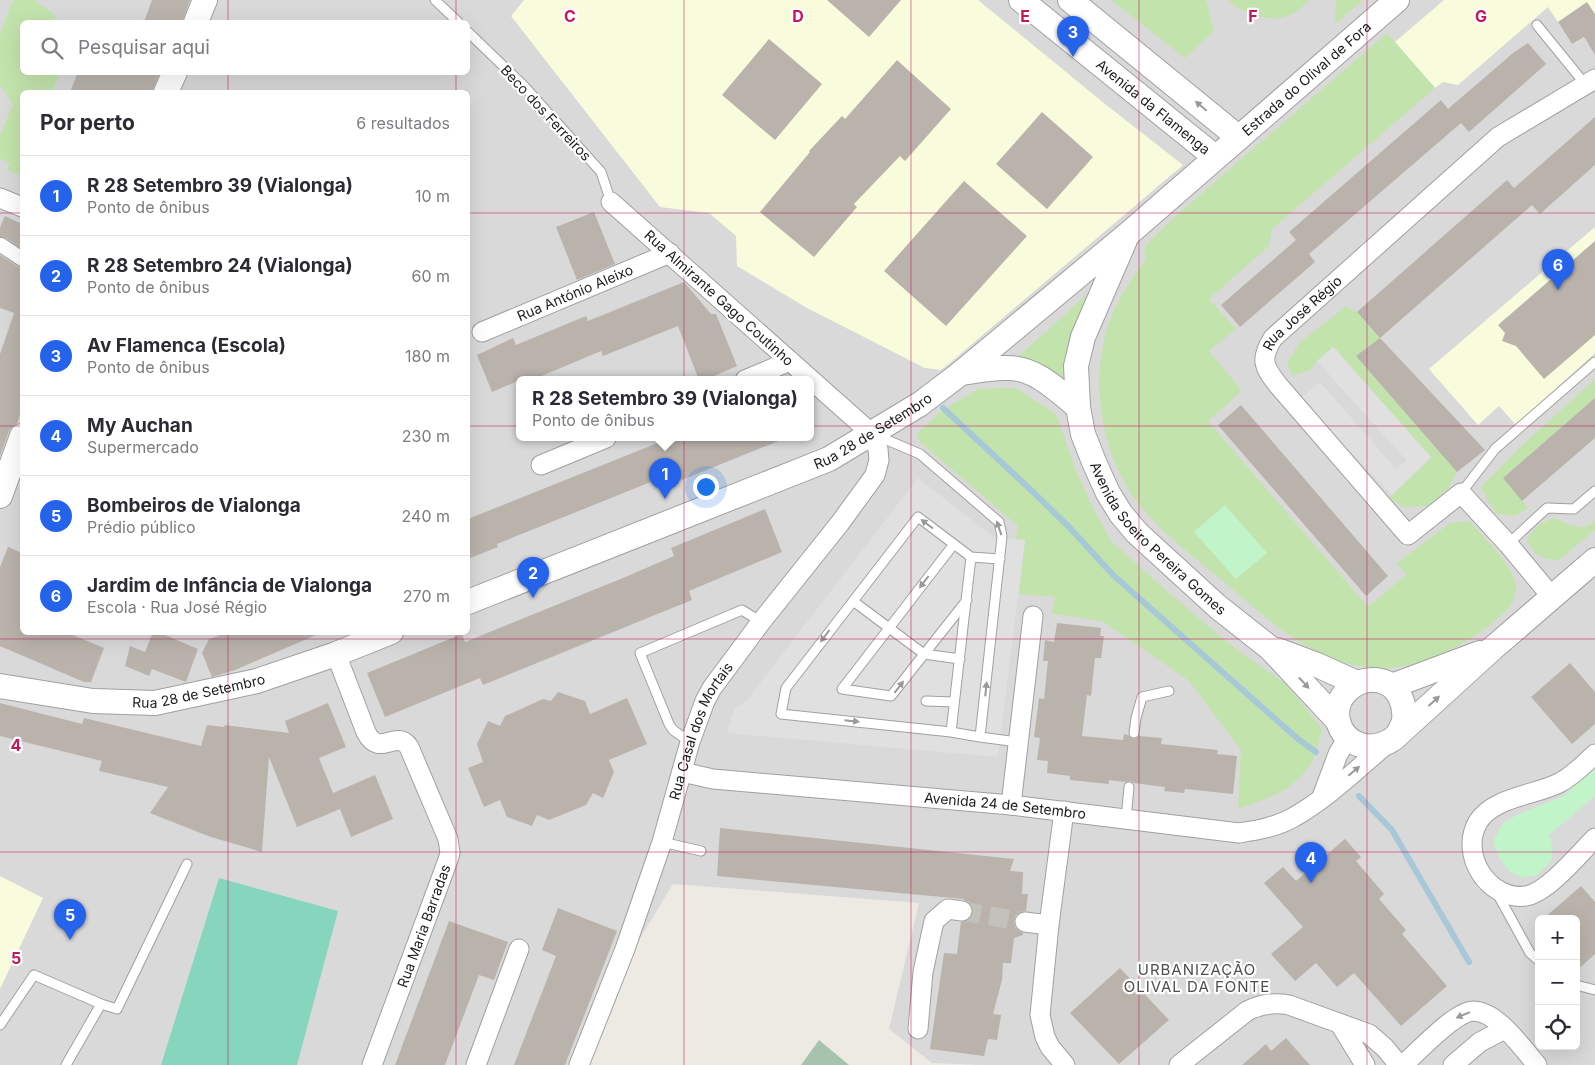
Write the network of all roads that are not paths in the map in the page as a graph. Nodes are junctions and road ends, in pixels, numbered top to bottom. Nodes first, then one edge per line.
1 (205, 0) edge
2 (435, 0) edge
3 (1021, 0) edge
4 (1070, 0) edge
5 (1397, 0) edge
6 (197, 20) edge
7 (456, 20) edge
8 (1537, 25) dead end
9 (470, 34) edge
10 (174, 75) edge
11 (1590, 81) edge
12 (167, 90) edge
13 (1238, 137) junction
14 (1215, 157) junction
15 (0, 198) edge
16 (611, 202) joint
17 (20, 206) edge
18 (1127, 234) junction
19 (1, 245) dead end
20 (670, 253) junction
21 (20, 258) edge
22 (482, 332) dead end
23 (790, 361) junction
24 (1595, 362) edge
25 (962, 373) junction
26 (754, 376) edge
27 (807, 376) edge
28 (814, 383) edge
29 (1078, 407) junction
30 (871, 434) junction
31 (20, 441) edge
32 (599, 441) edge
33 (541, 465) dead end
34 (1595, 491) edge
35 (1461, 492) junction
36 (0, 496) edge
37 (954, 544) junction
38 (1508, 544) junction
39 (971, 557) junction
40 (1000, 559) junction
41 (1595, 560) edge
42 (1552, 597) junction
43 (853, 600) junction
44 (967, 600) junction
45 (470, 601) edge
46 (1032, 616) dead end
47 (761, 622) junction
48 (889, 628) junction
49 (384, 635) edge
50 (1270, 648) junction
51 (1493, 648) junction
52 (336, 654) junction
53 (924, 654) junction
54 (960, 659) junction
55 (1357, 683) junction
56 (0, 686) edge
57 (1392, 686) junction
58 (1169, 691) dead end
59 (926, 700) dead end
60 (954, 702) junction
61 (1343, 730) junction
62 (951, 732) junction
63 (1134, 732) dead end
64 (980, 737) junction
65 (1393, 738) junction
66 (690, 742) junction
67 (1018, 742) junction
68 (1595, 754) edge
69 (682, 772) junction
70 (1129, 787) dead end
71 (1321, 799) junction
72 (1011, 805) junction
73 (1064, 811) junction
74 (1126, 819) junction
75 (1595, 838) edge
76 (662, 842) junction
77 (700, 852) dead end
78 (187, 864) dead end
79 (1495, 888) junction
80 (962, 911) tunnel mouth
81 (1025, 922) tunnel mouth
82 (1049, 925) junction
83 (519, 949) dead end
84 (1538, 960) edge
85 (1580, 985) edge
86 (1595, 990) edge
87 (101, 1004) junction
88 (1340, 1024) junction
89 (0, 1025) edge
90 (918, 1029) dead end
91 (1505, 1029) junction
92 (66, 1065) edge
93 (372, 1065) edge
94 (476, 1065) edge
95 (579, 1065) edge
96 (1065, 1065) edge
97 (1179, 1065) edge
98 (1365, 1065) edge
99 (1401, 1065) edge
100 (1454, 1065) edge
101 (1537, 1065) edge

1 - 6 street
2 - 7 lane
3 - 14 street, Avenida da Flamenga
13 -> 4 street
5 - 13 street, Estrada do Olival de Fora
8 - 11 lane
9 - 16 lane, Beco dos Ferreiros
10 - 12 street
11 - 35 street, Rua José Régio
13 - 14 street, Estrada do Olival de Fora
14 - 18 street, Rua 28 de Setembro
15 - 17 street
16 - 20 street, Rua Almirante Gago Coutinho
18 - 25 street, Rua 28 de Setembro
18 - 29 street, Avenida Soeiro Pereira Gomes
19 - 21 street
20 - 22 street, Rua António Aleixo
20 - 23 street, Rua Almirante Gago Coutinho
23 - 26 street
23 - 27 street, Rua Almirante Gago Coutinho
24 - 35 lane
25 - 29 street
25 - 30 street, Rua 28 de Setembro
28 - 30 street, Rua Almirante Gago Coutinho
29 - 50 street, Avenida Soeiro Pereira Gomes
40 -> 30 lane
30 - 45 street, Rua 28 de Setembro
30 - 47 street, Rua Casal dos Mortais
31 - 36 street
32 - 33 street
34 - 38 lane
35 - 38 street
37 - 39 lane
37 -> 43 lane
37 -> 48 lane
38 - 42 street
39 - 40 lane
39 - 44 lane
64 -> 40 lane
41 - 42 street
42 - 51 street
43 - 48 lane
43 -> 62 lane
44 - 53 lane
44 - 54 lane
46 - 67 street
47 - 66 street, Rua Casal dos Mortais
47 - 66 lane
48 - 53 lane
48 -> 53 lane
49 - 52 street, Rua 28 de Setembro
50 - 55 street, Avenida Soeiro Pereira Gomes
50 -> 61 street, Avenida Soeiro Pereira Gomes
51 - 57 street
65 -> 51 street
52 - 56 street, Rua 28 de Setembro
52 - 93 street, Rua Maria Barradas
53 - 54 lane
54 - 60 lane
55 - 57 street
55 - 61 street
57 - 65 street
58 - 63 lane
59 - 60 lane
60 - 62 lane
61 - 65 street
61 - 71 street
62 - 64 lane
64 - 67 lane
71 -> 65 street, Avenida 24 de Setembro
66 - 69 street, Rua Casal dos Mortais
67 - 72 street
68 - 79 street
69 - 72 street, Avenida 24 de Setembro
69 - 76 street, Rua Casal dos Mortais
70 - 74 lane
71 - 74 street, Avenida 24 de Setembro
72 - 73 street, Avenida 24 de Setembro
73 - 74 street, Avenida 24 de Setembro
73 - 82 street
75 - 79 street
76 - 77 lane
76 - 95 street, Rua Casal dos Mortais
78 - 87 lane
79 - 84 lane
80 - 90 street
81 - 82 street
82 - 96 street
83 - 94 street
85 - 86 lane
87 - 89 lane
87 - 92 lane
88 - 97 street
88 - 98 street
88 - 99 street
91 -> 99 street
91 - 100 street
91 - 101 street

